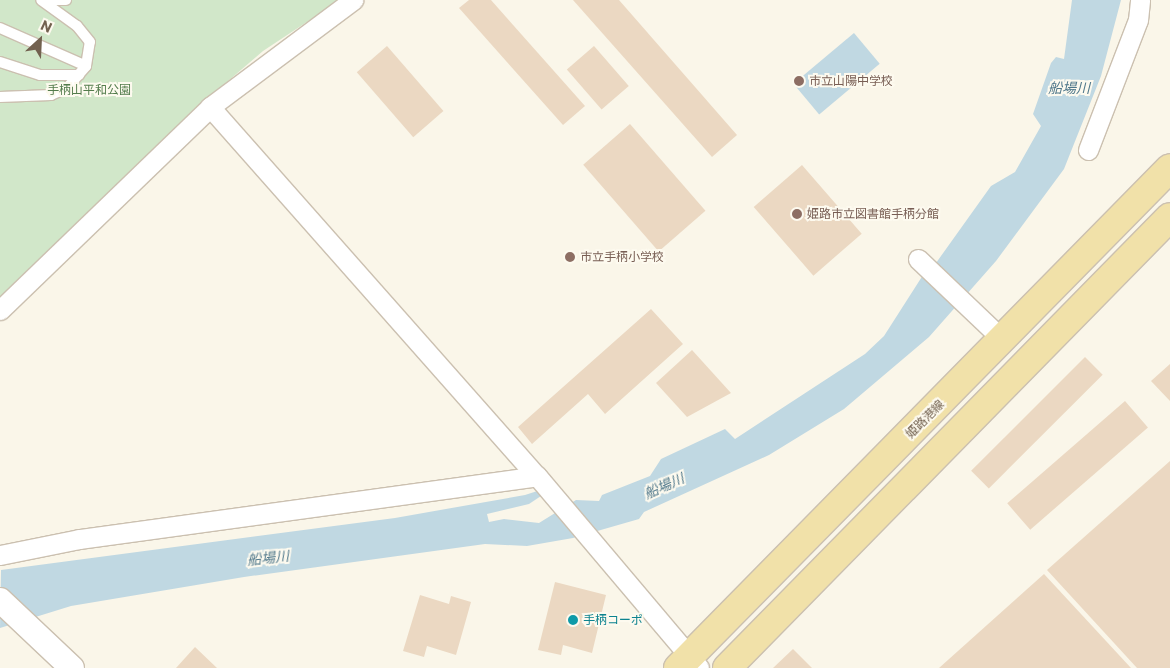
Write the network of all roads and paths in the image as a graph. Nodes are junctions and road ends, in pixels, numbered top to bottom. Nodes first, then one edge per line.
1 (41, 0) edge
2 (50, 0) edge
3 (66, 0) edge
4 (352, 0) edge
5 (1140, 0) edge
6 (0, 28) edge
7 (0, 62) edge
8 (82, 70) junction
9 (0, 96) edge
10 (210, 107) junction
11 (1088, 150) dead end
12 (1170, 168) edge
13 (1170, 217) edge
14 (918, 259) dead end
15 (0, 310) edge
16 (1003, 340) junction
17 (537, 476) junction
18 (0, 555) edge
19 (0, 600) edge
20 (688, 664) edge
21 (72, 668) edge
22 (727, 668) edge

1 - 8 lane
2 - 3 lane
4 - 10 street
5 - 11 street
6 - 8 lane
7 - 8 lane
8 - 9 lane
10 - 15 street
10 - 17 street
12 - 16 main road, 姫路港線
13 - 22 main road
14 - 16 street
16 - 20 main road, 姫路港線
17 - 18 street
17 - 20 street
19 - 21 street

